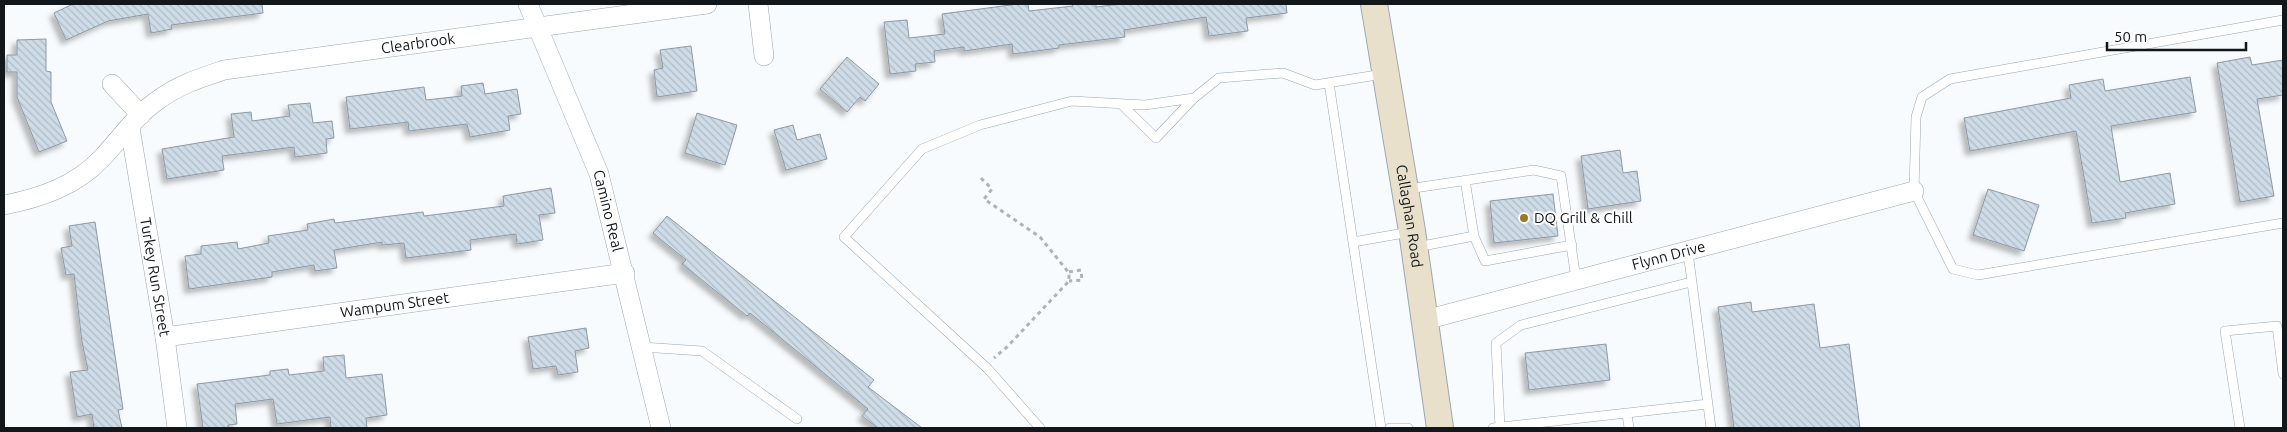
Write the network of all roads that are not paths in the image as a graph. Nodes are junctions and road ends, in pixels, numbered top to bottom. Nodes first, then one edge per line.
1 (528, 4) edge
2 (707, 4) edge
3 (758, 4) edge
4 (1374, 4) edge
5 (2283, 20) edge
6 (538, 26) junction
7 (764, 56) dead end
8 (1386, 73) junction
9 (1329, 83) junction
10 (112, 84) dead end
11 (1194, 98) junction
12 (1121, 104) junction
13 (135, 121) junction
14 (1465, 180) junction
15 (1405, 189) junction
16 (1914, 191) junction
17 (4, 206) edge
18 (2283, 223) edge
19 (1474, 236) junction
20 (1413, 239) junction
21 (1353, 242) junction
22 (1572, 245) junction
23 (1688, 252) junction
24 (625, 273) junction
25 (1576, 279) junction
26 (1692, 282) junction
27 (1425, 320) junction
28 (165, 337) junction
29 (642, 347) junction
30 (2283, 374) edge
31 (1708, 404) junction
32 (1627, 414) junction
33 (797, 419) dead end
34 (178, 428) edge
35 (661, 428) edge
36 (1040, 428) edge
37 (1381, 428) edge
38 (1390, 428) edge
39 (1408, 428) edge
40 (1440, 428) edge
41 (1493, 428) edge
42 (1499, 428) edge
43 (1629, 428) edge
44 (1710, 428) edge
45 (2240, 428) edge

1 - 6 street, Camino Real
2 - 6 street, Clearbrook
3 - 7 street
4 - 8 main road, Callaghan Road
5 - 16 lane
6 - 13 street, Clearbrook
6 - 24 street, Camino Real
8 - 9 lane
8 - 15 main road, Callaghan Road
9 - 11 lane
9 - 21 lane
10 - 13 street
11 - 12 lane
11 - 12 lane
12 - 36 lane
13 - 17 street, Clearbrook
13 - 28 street, Turkey Run Street
14 - 15 lane
14 - 19 lane
14 - 22 lane
15 - 20 main road, Callaghan Road
16 - 18 lane
16 - 23 street, Flynn Drive
19 - 20 lane
19 - 22 lane
20 - 21 lane
20 - 27 main road, Callaghan Road
21 - 37 lane
22 - 25 lane
23 - 25 street, Flynn Drive
23 - 26 lane
24 - 28 street, Wampum Street
24 - 29 street, Camino Real
25 - 27 street, Flynn Drive
26 - 31 lane
26 - 42 lane
27 - 40 main road, Callaghan Road
28 - 34 street, Turkey Run Street
29 - 33 lane
29 - 35 street, Camino Real
30 - 45 lane
31 - 32 lane
31 - 44 lane
32 - 42 lane
32 - 43 lane
38 - 39 lane
41 - 42 lane

